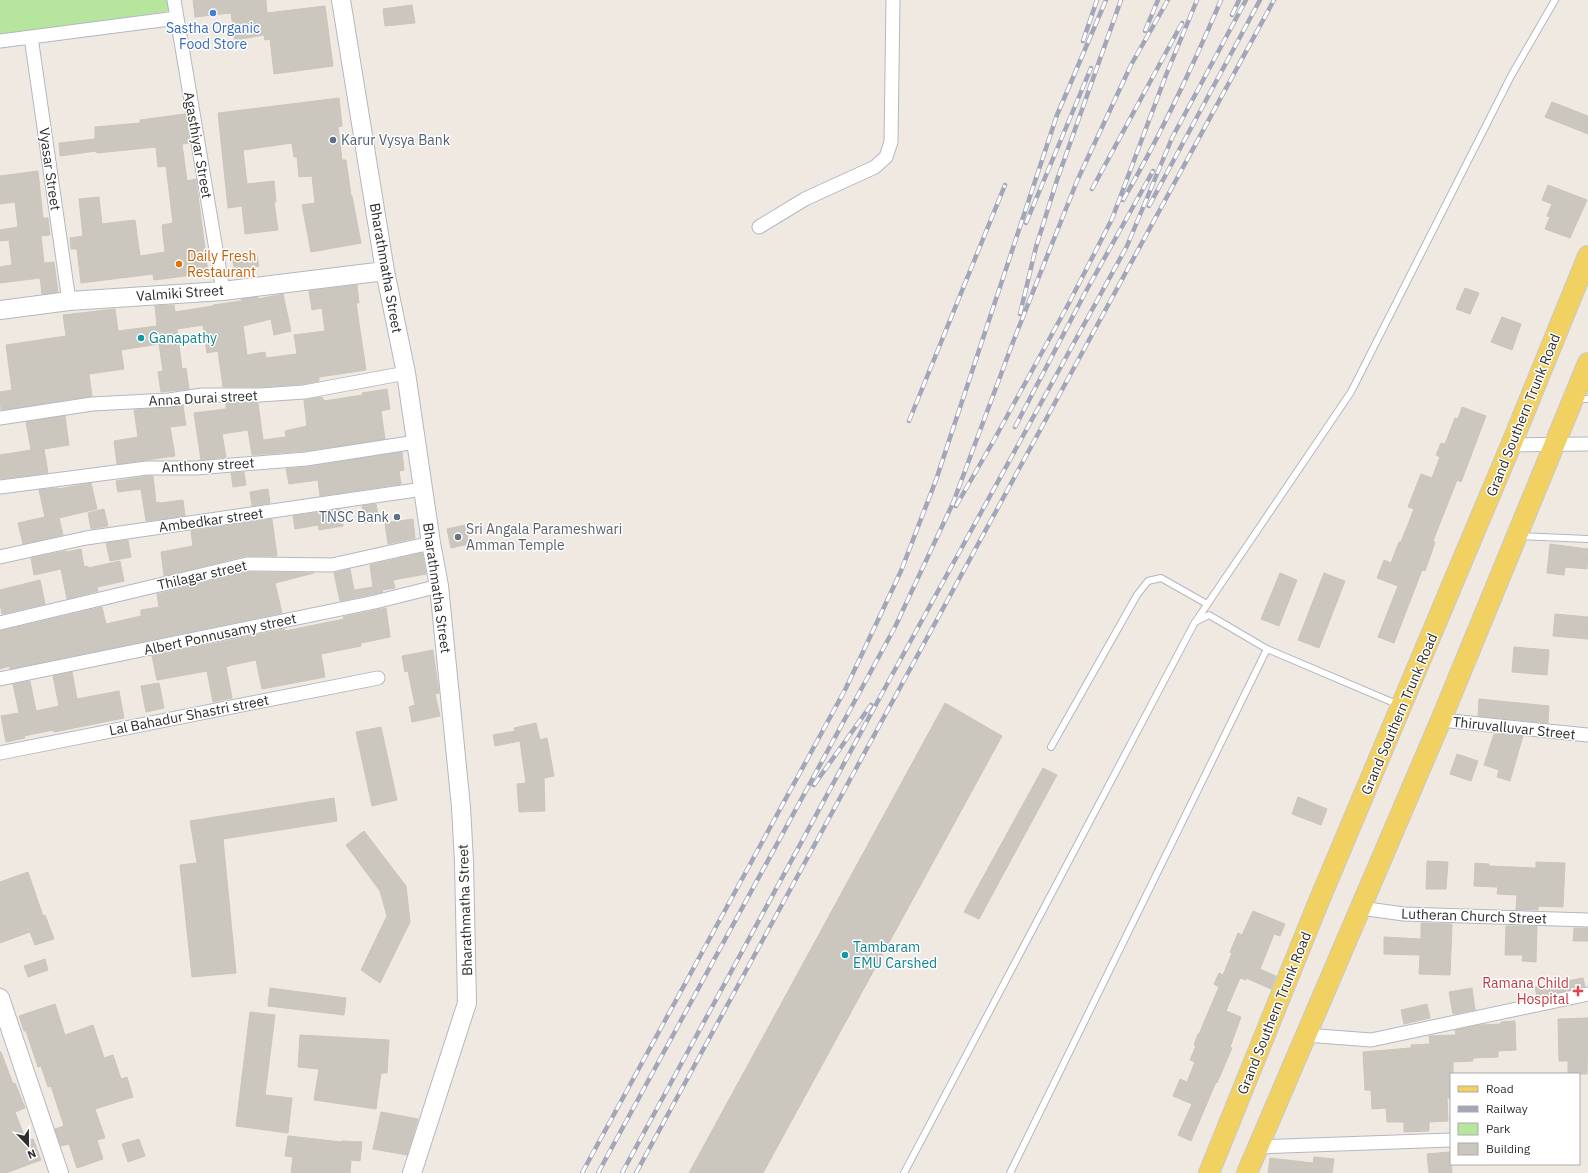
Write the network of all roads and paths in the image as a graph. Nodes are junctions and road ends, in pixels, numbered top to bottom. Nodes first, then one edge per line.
1 (174, 0) edge
2 (341, 0) edge
3 (893, 0) edge
4 (1555, 0) edge
5 (177, 18) junction
6 (31, 37) junction
7 (0, 41) edge
8 (759, 227) dead end
9 (1588, 256) edge
10 (384, 271) junction
11 (223, 291) junction
12 (69, 301) junction
13 (0, 310) edge
14 (1588, 363) edge
15 (406, 373) junction
16 (1581, 399) edge
17 (0, 418) edge
18 (416, 442) junction
19 (1555, 444) junction
20 (1588, 444) edge
21 (1511, 445) junction
22 (0, 487) edge
23 (423, 489) junction
24 (1517, 536) junction
25 (1588, 539) edge
26 (431, 543) junction
27 (0, 557) edge
28 (438, 586) junction
29 (1207, 604) junction
30 (1195, 622) junction
31 (0, 623) edge
32 (1267, 649) junction
33 (378, 678) dead end
34 (0, 679) edge
35 (1402, 706) junction
36 (1441, 720) junction
37 (1588, 735) edge
38 (1051, 747) dead end
39 (0, 753) edge
40 (1360, 908) junction
41 (1588, 920) edge
42 (1588, 994) edge
43 (0, 998) edge
44 (1306, 1035) junction
45 (1450, 1140) edge
46 (1258, 1147) junction
47 (59, 1173) edge
48 (412, 1173) edge
49 (904, 1173) edge
50 (1010, 1173) edge
51 (1209, 1173) edge
52 (1247, 1173) edge

1 - 5 street, Agasthiyar Street
2 - 10 street, Bharathmatha Street
3 - 8 street
4 - 29 lane
5 - 6 street
5 - 11 street, Agasthiyar Street
6 - 7 street
6 - 12 street, Vyasar Street
9 - 21 main road, Grand Southern Trunk Road
10 - 11 street, Valmiki Street
10 - 15 street, Bharathmatha Street
11 - 12 street, Valmiki Street
12 - 13 street, Valmiki Street
14 - 16 main road
15 - 17 street, Anna Durai street
15 - 18 street, Bharathmatha Street
16 - 19 main road
18 - 22 street, Anthony street
18 - 23 street, Bharathmatha Street
19 - 20 street
19 - 21 street
19 - 24 main road
21 - 35 main road, Grand Southern Trunk Road
23 - 26 street, Bharathmatha Street
23 - 27 street, Ambedkar street
24 - 25 lane
24 - 36 main road
26 - 28 street, Bharathmatha Street
26 - 31 street, Thilagar street
28 - 34 street, Albert Ponnusamy street
28 - 48 street, Bharathmatha Street
29 - 30 lane
29 - 38 lane
30 - 32 lane
30 - 49 lane
32 - 35 lane
32 - 50 lane
33 - 39 street, Lal Bahadur Shastri street
35 - 51 main road, Grand Southern Trunk Road
36 - 37 street, Thiruvalluvar Street
36 - 40 main road
40 - 41 street, Lutheran Church Street
40 - 44 main road
42 - 44 street
43 - 47 street
44 - 46 main road
45 - 46 street
46 - 52 main road

